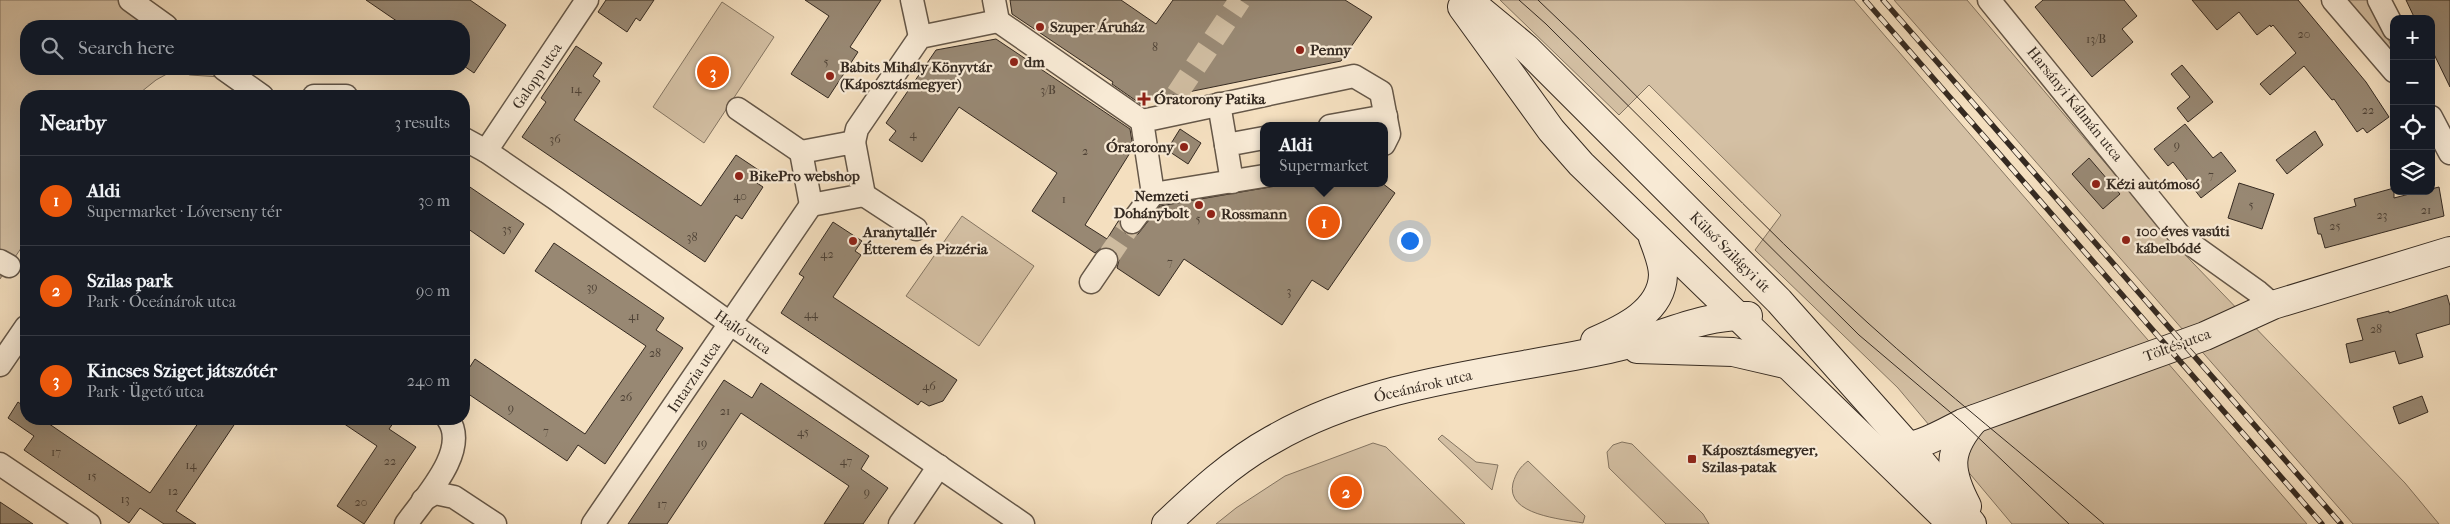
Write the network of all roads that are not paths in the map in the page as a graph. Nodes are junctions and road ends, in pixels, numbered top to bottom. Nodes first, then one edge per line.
1 (130, 0) edge
2 (588, 0) edge
3 (912, 0) edge
4 (1457, 0) edge
5 (1468, 0) edge
6 (1989, 0) edge
7 (2333, 0) edge
8 (2380, 0) edge
9 (996, 10) edge
10 (158, 20) edge
11 (2390, 21) edge
12 (920, 37) junction
13 (2390, 66) edge
14 (232, 75) edge
15 (254, 90) edge
16 (1177, 94) tunnel mouth
17 (1219, 104) junction
18 (738, 109) dead end
19 (1386, 116) junction
20 (1151, 119) junction
21 (1352, 122) edge
22 (1387, 122) edge
23 (2435, 125) edge
24 (1260, 139) edge
25 (854, 142) junction
26 (470, 143) edge
27 (1226, 145) junction
28 (486, 152) junction
29 (802, 152) junction
30 (2450, 153) edge
31 (1260, 177) edge
32 (1232, 182) junction
33 (1153, 194) junction
34 (864, 195) junction
35 (811, 205) junction
36 (1132, 222) tunnel mouth
37 (916, 229) dead end
38 (1651, 234) junction
39 (2450, 251) edge
40 (1734, 255) junction
41 (1106, 260) tunnel mouth
42 (1091, 282) dead end
43 (2273, 305) junction
44 (1725, 314) junction
45 (731, 324) junction
46 (20, 336) edge
47 (1821, 348) junction
48 (1611, 349) junction
49 (1558, 358) junction
50 (0, 365) edge
51 (1788, 365) junction
52 (1883, 420) junction
53 (1969, 420) junction
54 (453, 425) edge
55 (1853, 428) junction
56 (1908, 446) junction
57 (0, 464) edge
58 (940, 466) junction
59 (423, 500) junction
60 (89, 524) edge
61 (406, 524) edge
62 (495, 524) edge
63 (593, 524) edge
64 (900, 524) edge
65 (1023, 524) edge
66 (1166, 524) edge
67 (1952, 524) edge
68 (1974, 524) edge

1 - 10 street
2 - 28 street, Galopp utca
3 - 12 street
4 - 38 street
5 - 40 street, Külső Szilágyi út
6 - 43 street, Harsányi Kálmán utca
7 - 13 street
8 - 11 street
9 - 12 street
9 - 20 street
12 - 25 street
14 - 15 street
16 - 20 street
17 - 19 street
17 - 20 street
17 - 27 street
18 - 29 street
19 - 21 street
19 - 22 street
20 - 33 street
23 - 30 street
24 - 27 street
25 - 29 street
25 - 34 street
26 - 28 street, Hajló utca
27 - 32 street
28 - 45 street, Hajló utca
29 - 35 street
31 - 32 street
32 - 33 street
33 - 36 street
34 - 35 street
34 - 37 street
35 - 45 street, Intarzia utca
38 - 44 street
38 - 49 street
39 - 43 street, Töltés utca
40 - 44 street
40 - 47 street, Külső Szilágyi út
41 - 42 street
43 - 53 street, Töltés utca
44 - 47 street
44 - 48 street, Óceánárok utca
44 - 51 street
45 - 58 street, Hajló utca
45 - 63 street, Intarzia utca
46 - 50 street
47 - 52 street, Külső Szilágyi út
48 - 49 street, Óceánárok utca
48 - 51 street
49 - 66 street, Óceánárok utca
51 - 55 street
52 - 53 street
52 - 56 street, Külső Szilágyi út
53 - 56 street, Töltés utca
53 - 68 street
54 - 59 street
55 - 56 street
55 - 67 street
56 - 68 street, Külső Szilágyi út
57 - 60 street
58 - 64 street
58 - 65 street, Hajló utca
59 - 61 street
59 - 62 street

